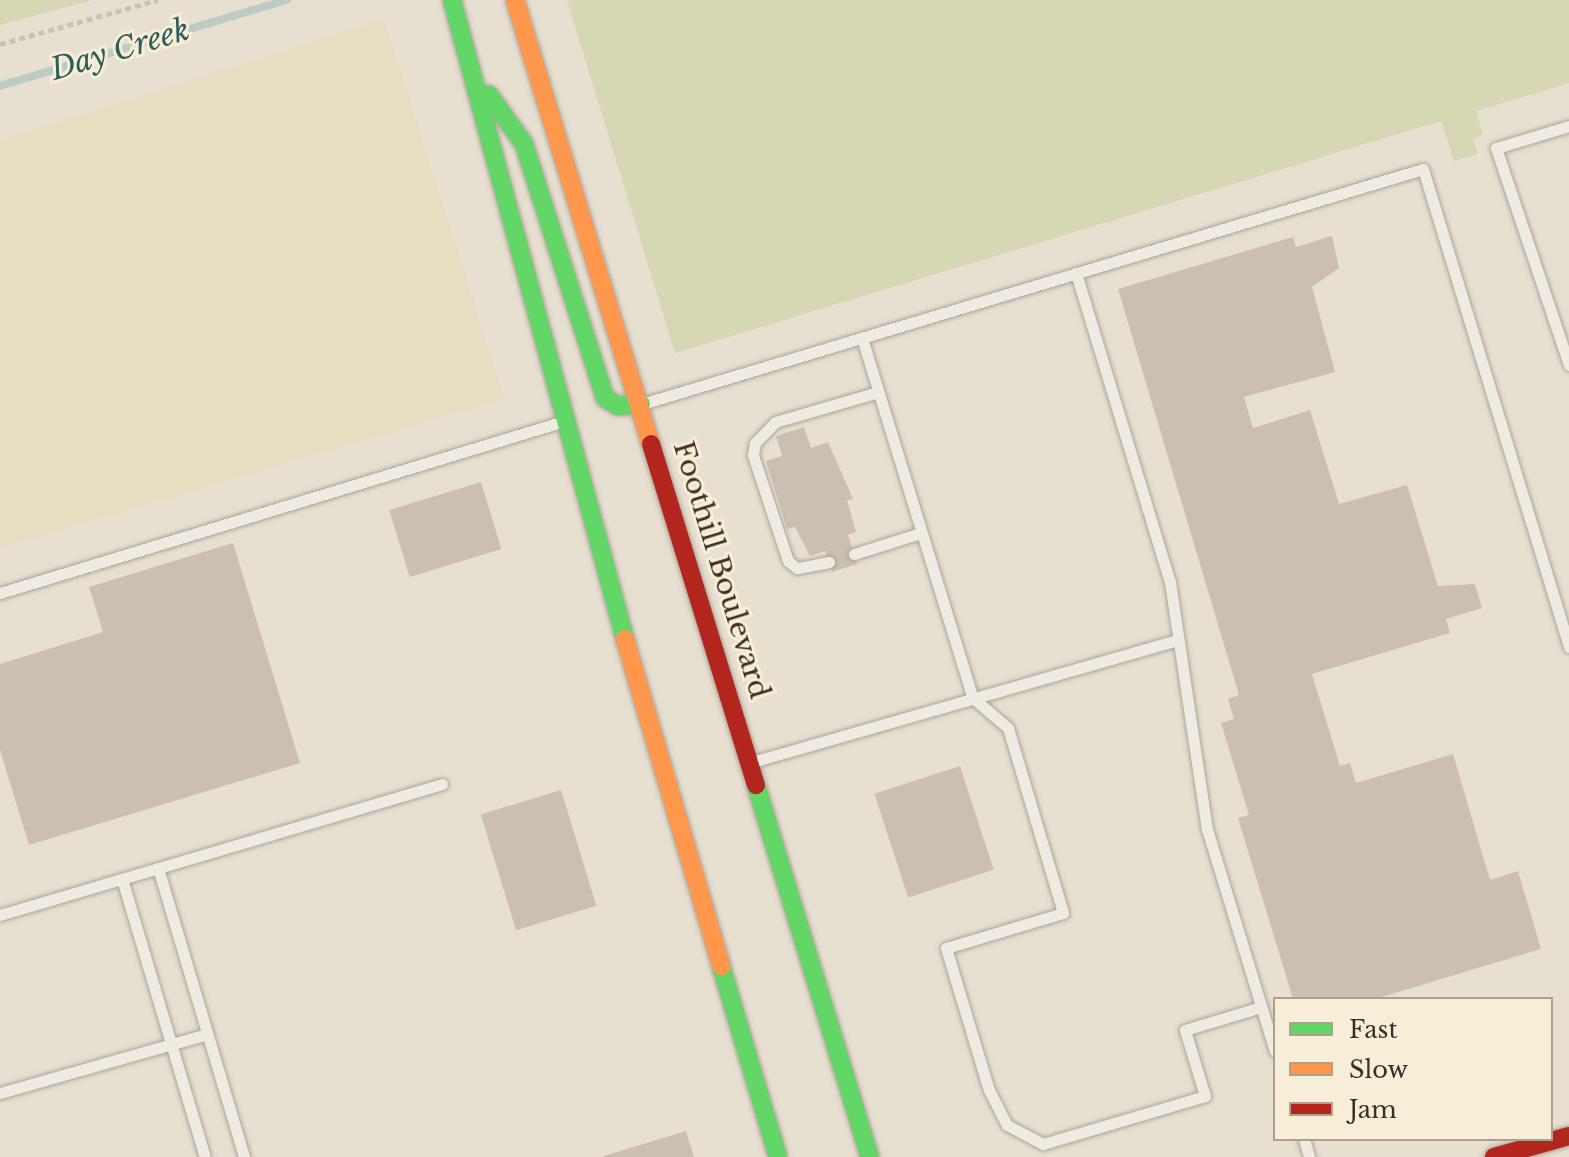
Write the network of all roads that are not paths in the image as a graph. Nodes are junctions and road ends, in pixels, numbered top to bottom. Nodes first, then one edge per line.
1 (452, 0) edge
2 (515, 0) edge
3 (477, 79) junction
4 (1569, 126) edge
5 (1076, 273) junction
6 (862, 338) junction
7 (1569, 365) edge
8 (878, 392) junction
9 (641, 404) junction
10 (566, 421) junction
11 (921, 533) junction
12 (854, 554) dead end
13 (829, 562) dead end
14 (0, 593) edge
15 (1178, 640) junction
16 (1569, 647) edge
17 (973, 698) junction
18 (752, 762) junction
19 (442, 784) dead end
20 (158, 868) junction
21 (122, 879) junction
22 (0, 915) edge
23 (1258, 1008) junction
24 (207, 1034) junction
25 (171, 1044) junction
26 (1273, 1046) edge
27 (0, 1093) edge
28 (1551, 1141) edge
29 (205, 1157) edge
30 (244, 1157) edge
31 (778, 1157) edge
32 (870, 1157) edge
33 (1494, 1157) edge

1 - 3 main road
2 - 9 main road, Foothill Boulevard
3 - 9 main road
3 - 10 main road
4 - 7 lane
5 - 6 lane
5 - 15 lane
5 - 16 lane
6 - 8 lane
6 - 9 lane
8 - 11 lane
8 - 13 lane
9 - 18 main road, Foothill Boulevard
10 - 14 lane
10 - 31 main road
11 - 12 lane
11 - 17 lane
15 - 17 lane
15 - 23 lane
17 - 18 lane
17 - 23 lane
18 - 32 main road, Foothill Boulevard
19 - 20 lane
20 - 21 lane
20 - 24 lane
21 - 22 lane
21 - 25 lane
23 - 26 lane
24 - 25 lane
24 - 30 lane
25 - 27 lane
25 - 29 lane
28 - 33 main road

